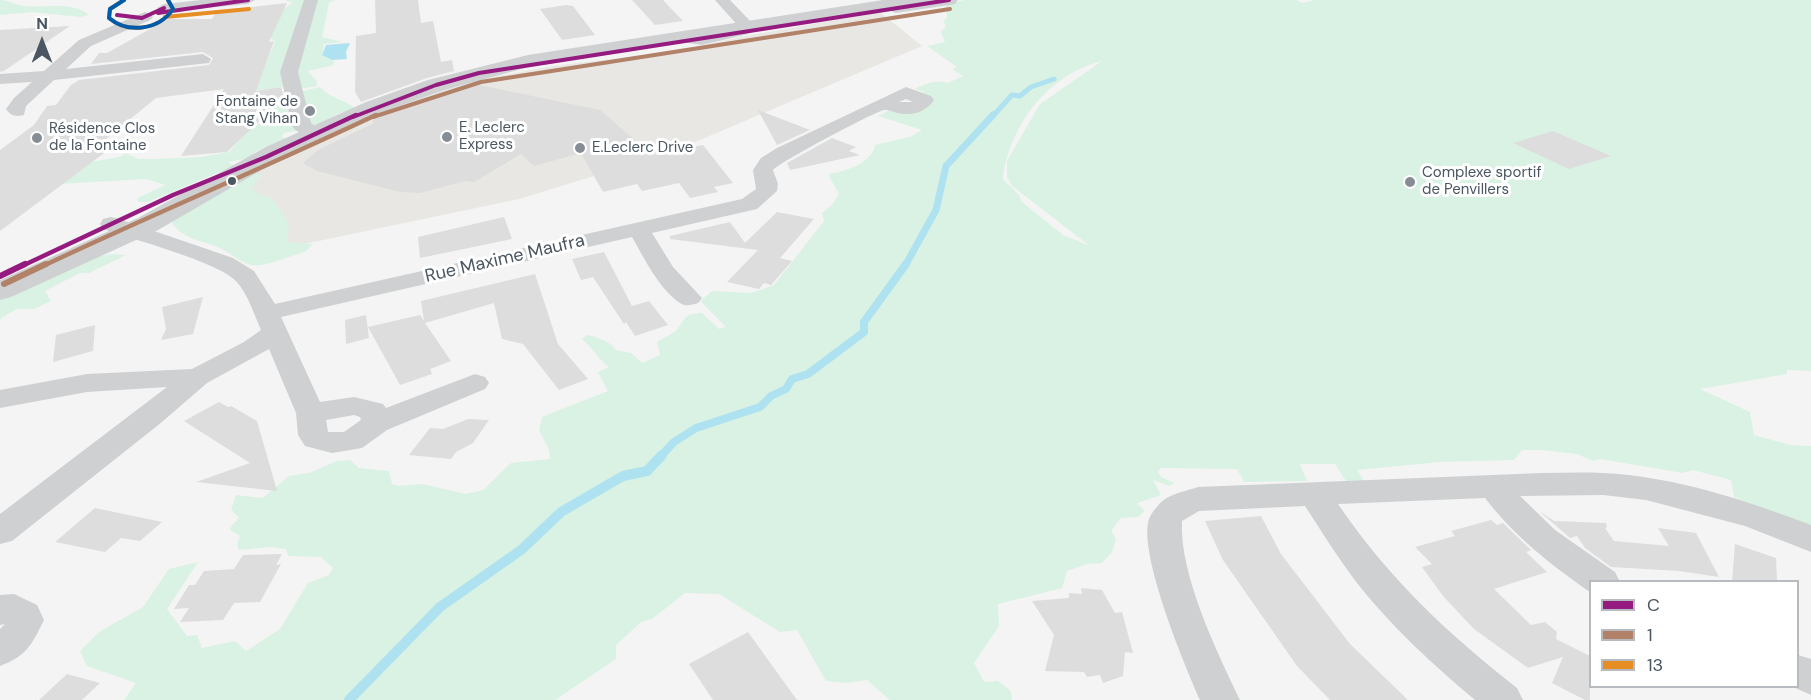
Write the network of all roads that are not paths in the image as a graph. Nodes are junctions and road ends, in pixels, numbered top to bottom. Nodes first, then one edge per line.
1 (248, 0) edge
2 (312, 0) edge
3 (722, 0) edge
4 (949, 0) edge
5 (925, 1) edge
6 (146, 9) edge
7 (812, 17) junction
8 (747, 26) junction
9 (673, 37) junction
10 (702, 40) junction
11 (203, 59) dead end
12 (479, 73) junction
13 (50, 76) junction
14 (0, 79) edge
15 (883, 104) dead end
16 (17, 111) dead end
17 (316, 134) junction
18 (122, 228) junction
19 (639, 229) junction
20 (0, 276) edge
21 (0, 291) edge
22 (689, 298) dead end
23 (271, 323) junction
24 (196, 376) junction
25 (475, 383) dead end
26 (0, 399) edge
27 (1493, 486) junction
28 (1315, 495) junction
29 (0, 532) edge
30 (1811, 539) edge
31 (1601, 580) edge
32 (0, 610) edge
33 (0, 650) edge
34 (1220, 700) edge
35 (1503, 700) edge

1 - 6 street
2 - 17 street
3 - 8 street
4 - 5 street
5 - 7 street
5 - 10 street
6 - 13 street
7 - 8 street
7 - 10 street
8 - 9 street
9 - 10 street
9 - 12 street
10 - 12 street
11 - 13 street
12 - 17 street
13 - 14 street
13 - 16 street
15 - 19 street, Rue Maxime Maufra
17 - 18 street
18 - 20 street
18 - 21 street
18 - 23 street
19 - 22 street
19 - 23 street, Rue Maxime Maufra
23 - 24 street
23 - 25 street
24 - 26 street
24 - 29 street
27 - 28 street
27 - 30 street
27 - 31 street
28 - 34 street
28 - 35 street
32 - 33 street

